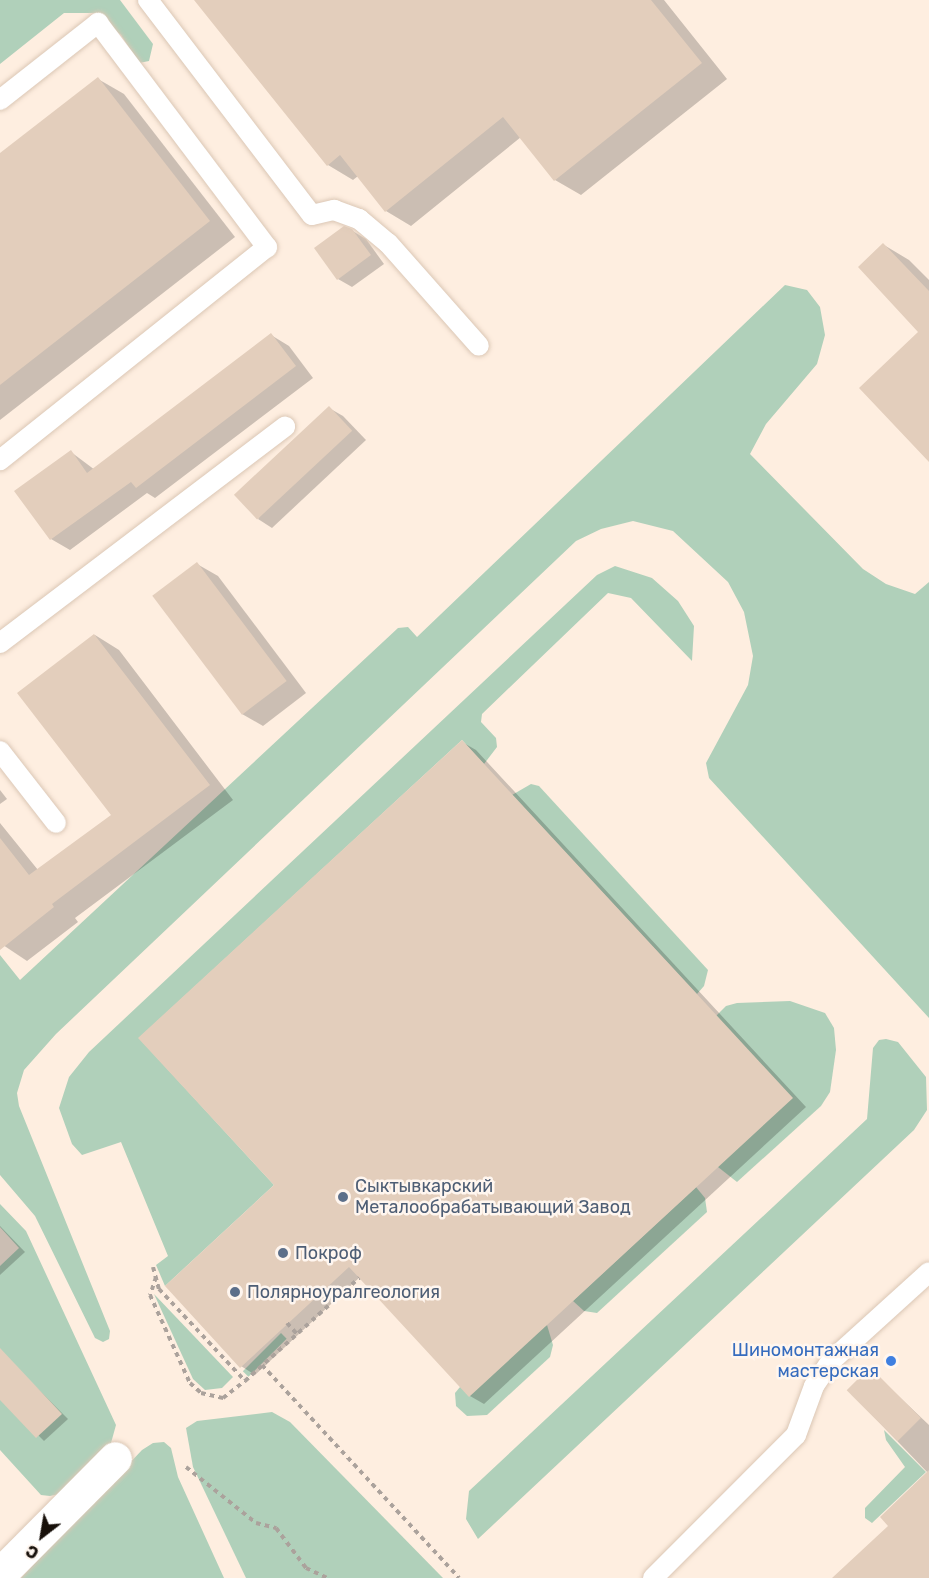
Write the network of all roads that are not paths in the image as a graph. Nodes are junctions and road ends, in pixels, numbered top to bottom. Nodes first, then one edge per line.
1 (148, 0) edge
2 (0, 100) edge
3 (479, 346) dead end
4 (285, 427) dead end
5 (0, 460) edge
6 (0, 643) edge
7 (0, 751) edge
8 (56, 823) dead end
9 (929, 1272) edge
10 (115, 1458) dead end
11 (0, 1574) edge
12 (653, 1578) edge

1 - 3 lane
2 - 5 lane
4 - 6 lane
7 - 8 lane
9 - 12 lane
10 - 11 street

